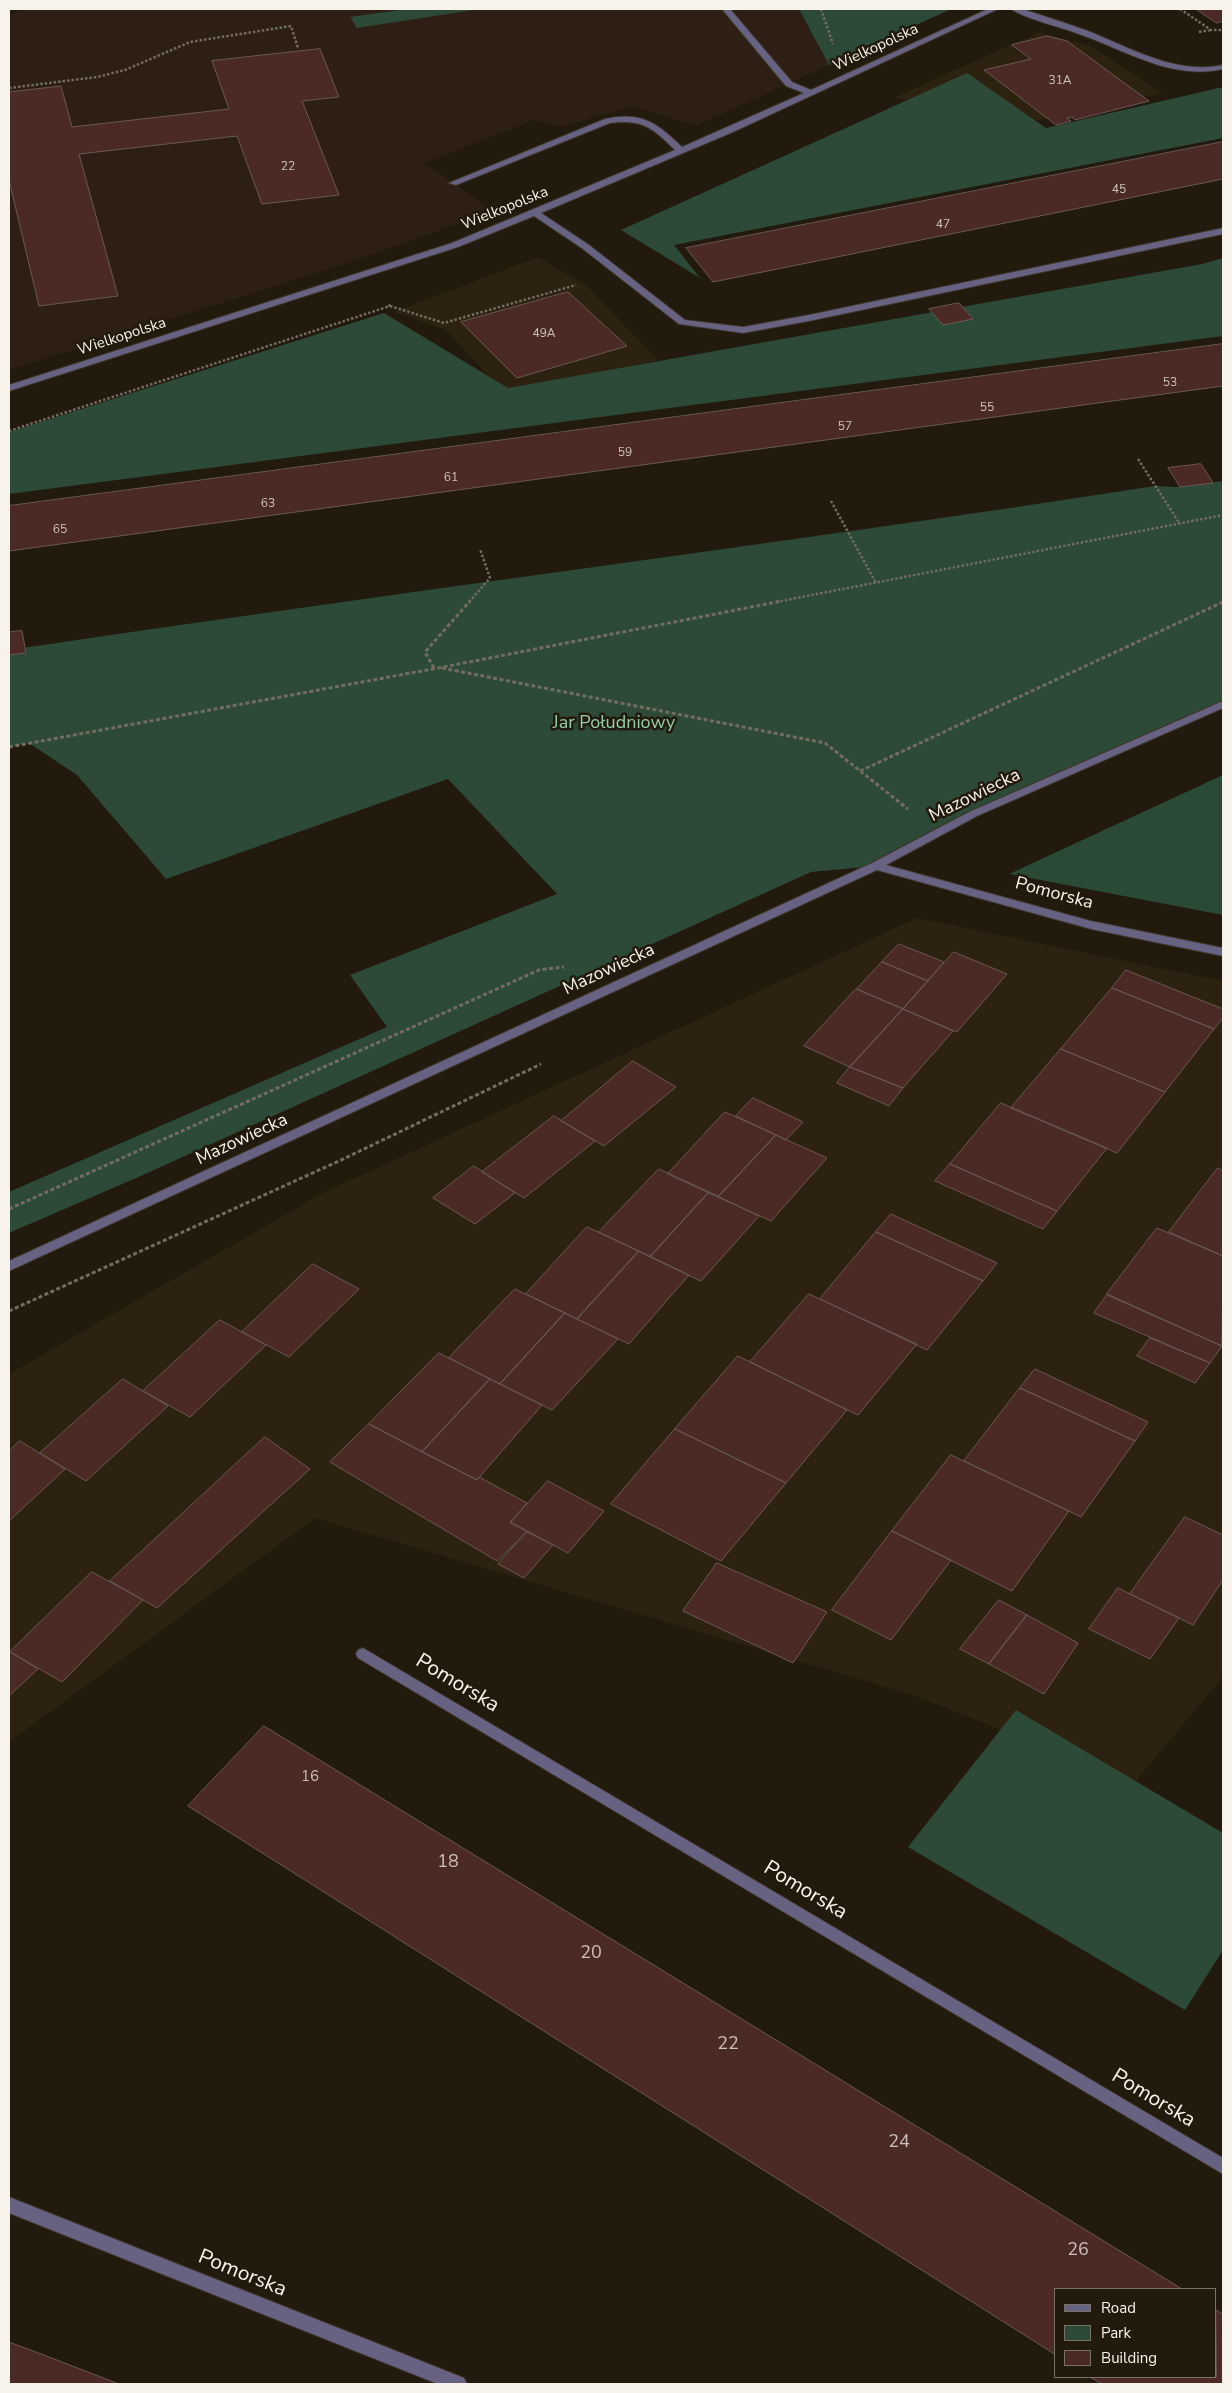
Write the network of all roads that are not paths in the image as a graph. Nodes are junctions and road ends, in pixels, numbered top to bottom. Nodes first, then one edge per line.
1 (726, 9) edge
2 (994, 9) edge
3 (1015, 9) edge
4 (1223, 67) edge
5 (811, 93) junction
6 (681, 151) junction
7 (452, 183) dead end
8 (535, 213) junction
9 (1223, 231) edge
10 (9, 388) edge
11 (1223, 704) edge
12 (876, 866) junction
13 (1223, 952) edge
14 (9, 1266) edge
15 (363, 1654) dead end
16 (1223, 2167) edge
17 (9, 2205) edge
18 (458, 2384) edge

1 - 5 street
2 - 5 street, Wielkopolska
3 - 4 street
5 - 6 street, Wielkopolska
6 - 7 street
6 - 8 street, Wielkopolska
8 - 9 street
8 - 10 street, Wielkopolska
11 - 12 street, Mazowiecka
12 - 13 street, Pomorska
12 - 14 street, Mazowiecka
15 - 16 street, Pomorska
17 - 18 street, Pomorska

